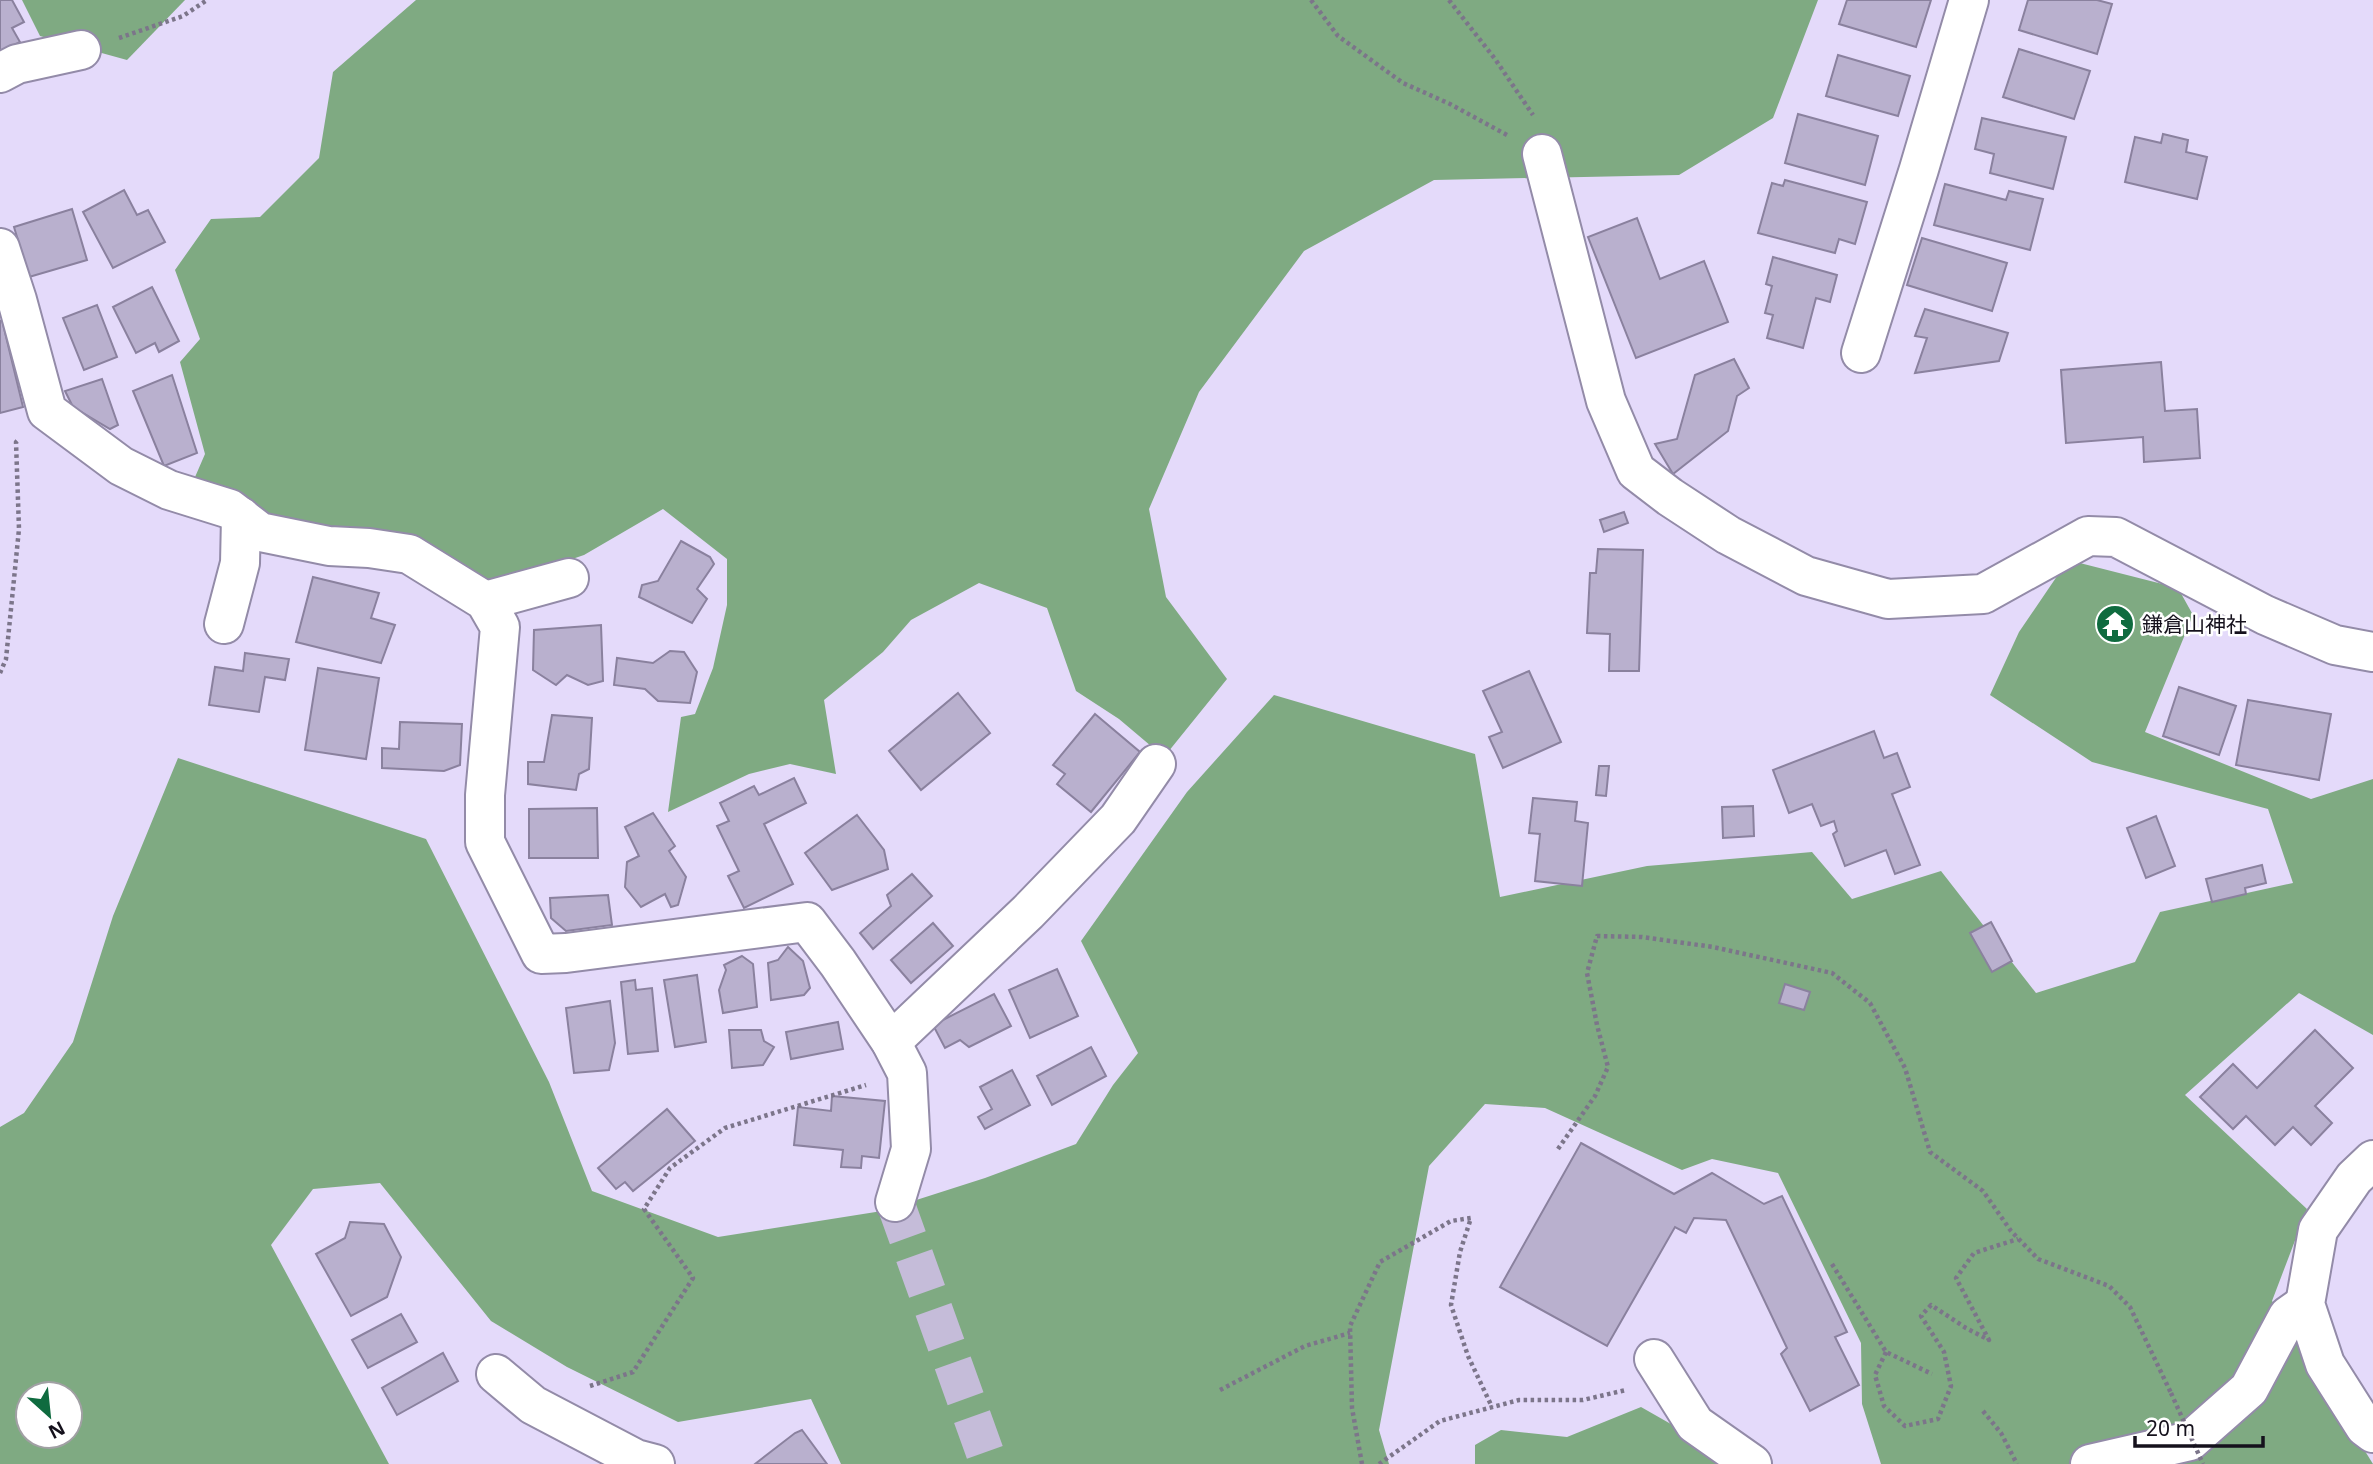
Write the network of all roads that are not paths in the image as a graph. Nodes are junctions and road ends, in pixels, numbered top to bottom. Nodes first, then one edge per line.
1 (1969, 0) edge
2 (81, 50) road end
3 (0, 73) edge
4 (1542, 154) road end
5 (0, 248) edge
6 (1861, 353) dead end
7 (241, 517) junction
8 (569, 578) dead end
9 (485, 601) junction
10 (224, 624) dead end
11 (2373, 652) edge
12 (1156, 764) dead end
13 (899, 1057) junction
14 (2373, 1160) edge
15 (895, 1202) tunnel mouth
16 (2305, 1304) junction
17 (1661, 1370) road end
18 (496, 1374) dead end
19 (2370, 1422) edge
20 (655, 1464) edge
21 (1752, 1464) edge
22 (2090, 1464) edge

1 - 6 street
2 - 3 street
4 - 11 street
5 - 7 street
7 - 9 street
7 - 10 street
8 - 9 street
9 - 13 street
12 - 13 street
13 - 15 street
14 - 16 street
16 - 19 street
16 - 22 street
17 - 21 street
18 - 20 street

